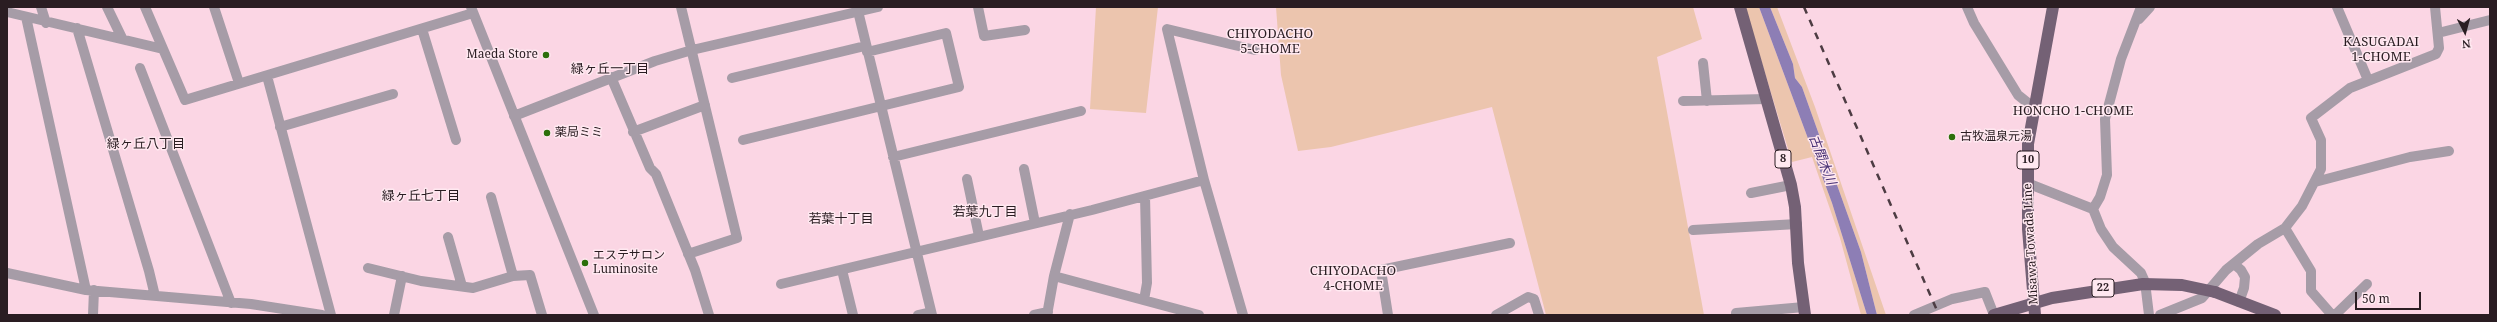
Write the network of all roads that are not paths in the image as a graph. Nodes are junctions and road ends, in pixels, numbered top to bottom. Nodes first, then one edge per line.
1 (41, 7) edge
2 (107, 7) edge
3 (145, 7) edge
4 (214, 7) edge
5 (681, 7) edge
6 (878, 7) edge
7 (978, 7) edge
8 (1740, 7) edge
9 (1967, 7) edge
10 (2053, 7) edge
11 (2141, 7) edge
12 (2150, 7) edge
13 (2337, 7) edge
14 (2434, 7) edge
15 (472, 10) edge
16 (857, 10) edge
17 (7, 12) edge
18 (26, 16) junction
19 (2490, 20) edge
20 (46, 23) junction
21 (2133, 25) junction
22 (77, 28) junction
23 (422, 29) junction
24 (1025, 30) dead end
25 (2438, 33) junction
26 (122, 38) junction
27 (163, 49) junction
28 (866, 49) junction
29 (692, 50) junction
30 (1255, 50) dead end
31 (1704, 63) dead end
32 (140, 68) dead end
33 (267, 76) junction
34 (611, 77) junction
35 (732, 78) dead end
36 (2368, 80) junction
37 (238, 83) junction
38 (393, 94) dead end
39 (1766, 99) junction
40 (1683, 101) dead end
41 (1707, 101) junction
42 (705, 105) junction
43 (880, 106) junction
44 (2033, 107) junction
45 (1081, 111) dead end
46 (514, 116) junction
47 (280, 127) junction
48 (633, 132) junction
49 (456, 140) dead end
50 (743, 140) dead end
51 (2449, 151) dead end
52 (893, 156) junction
53 (1024, 169) dead end
54 (967, 179) dead end
55 (1204, 180) junction
56 (2315, 182) junction
57 (2027, 183) junction
58 (1791, 185) junction
59 (1751, 193) dead end
60 (1145, 196) junction
61 (491, 198) dead end
62 (2093, 209) junction
63 (1070, 214) junction
64 (1035, 223) junction
65 (1797, 224) junction
66 (2285, 228) junction
67 (1693, 230) dead end
68 (979, 236) junction
69 (448, 237) dead end
70 (1510, 243) dead end
71 (917, 252) junction
72 (688, 254) junction
73 (2234, 264) junction
74 (368, 268) dead end
75 (842, 270) junction
76 (7, 273) edge
77 (402, 276) junction
78 (513, 276) junction
79 (1054, 276) junction
80 (781, 284) dead end
81 (2367, 284) dead end
82 (462, 286) junction
83 (90, 290) junction
84 (154, 296) junction
85 (1144, 300) junction
86 (2239, 302) junction
87 (231, 303) junction
88 (1804, 311) edge
89 (1048, 313) edge
90 (1736, 313) dead end
91 (932, 314) edge
92 (93, 315) edge
93 (322, 315) edge
94 (331, 315) edge
95 (394, 315) edge
96 (542, 315) edge
97 (594, 315) edge
98 (709, 315) edge
99 (853, 315) edge
100 (918, 315) edge
101 (1034, 315) edge
102 (1199, 315) edge
103 (1243, 315) edge
104 (1388, 315) edge
105 (1496, 315) edge
106 (1539, 315) edge
107 (1914, 315) edge
108 (1994, 315) edge
109 (2035, 315) edge
110 (2149, 315) edge
111 (2160, 315) edge
112 (2275, 315) edge
113 (2334, 315) edge

1 - 20 street
2 - 26 street
3 - 27 street
4 - 37 street
5 - 29 street
6 - 16 street
7 - 24 street
8 - 39 main road, 8
9 - 44 street
10 - 44 main road, Misawa-Towada Line / 10
11 - 21 street
12 - 21 street
13 - 36 street
14 - 25 street
15 - 23 street
15 - 46 street
16 - 28 street
16 - 29 street
17 - 18 street
18 - 20 street
18 - 83 street
19 - 25 street
20 - 22 street
21 - 62 street
22 - 26 street
22 - 84 street
23 - 33 street
23 - 49 street
25 - 36 street
26 - 27 street
27 - 37 street
28 - 35 street
28 - 43 street
28 - 43 street
29 - 34 street
29 - 42 street
30 - 55 street
31 - 41 street
32 - 87 street
33 - 37 street
33 - 47 street
34 - 46 street
34 - 48 street
36 - 56 street
38 - 47 street
39 - 41 street
39 - 58 main road, 8
40 - 41 street
42 - 48 street
42 - 72 street
43 - 50 street
43 - 52 street
44 - 57 main road, Misawa-Towada Line / 10
45 - 52 street
46 - 97 street
47 - 94 street
48 - 72 street
51 - 56 street
52 - 71 street
53 - 64 street
54 - 68 street
55 - 60 street
55 - 103 street
56 - 66 street
57 - 62 street
57 - 109 main road, Misawa-Towada Line / 10
58 - 59 street
58 - 65 main road, 8
60 - 63 street
60 - 85 street
61 - 78 street
62 - 110 street
63 - 64 street
63 - 79 street
64 - 68 street
65 - 67 street
65 - 88 main road, 8
66 - 73 street
66 - 113 street
68 - 71 street
69 - 82 street
70 - 104 street
71 - 75 street
71 - 91 street
72 - 98 street
73 - 86 street
73 - 111 street
74 - 77 street
75 - 80 street
75 - 99 street
76 - 83 street
77 - 82 street
77 - 95 street
78 - 82 street
78 - 96 street
79 - 85 street
79 - 89 street
81 - 113 street
83 - 84 street
83 - 92 street
84 - 87 street
85 - 102 street
86 - 108 main road, 22, bridge
86 - 112 main road, 22
87 - 93 street
88 - 90 street
89 - 101 street
91 - 100 street
105 - 106 street
107 - 108 street

